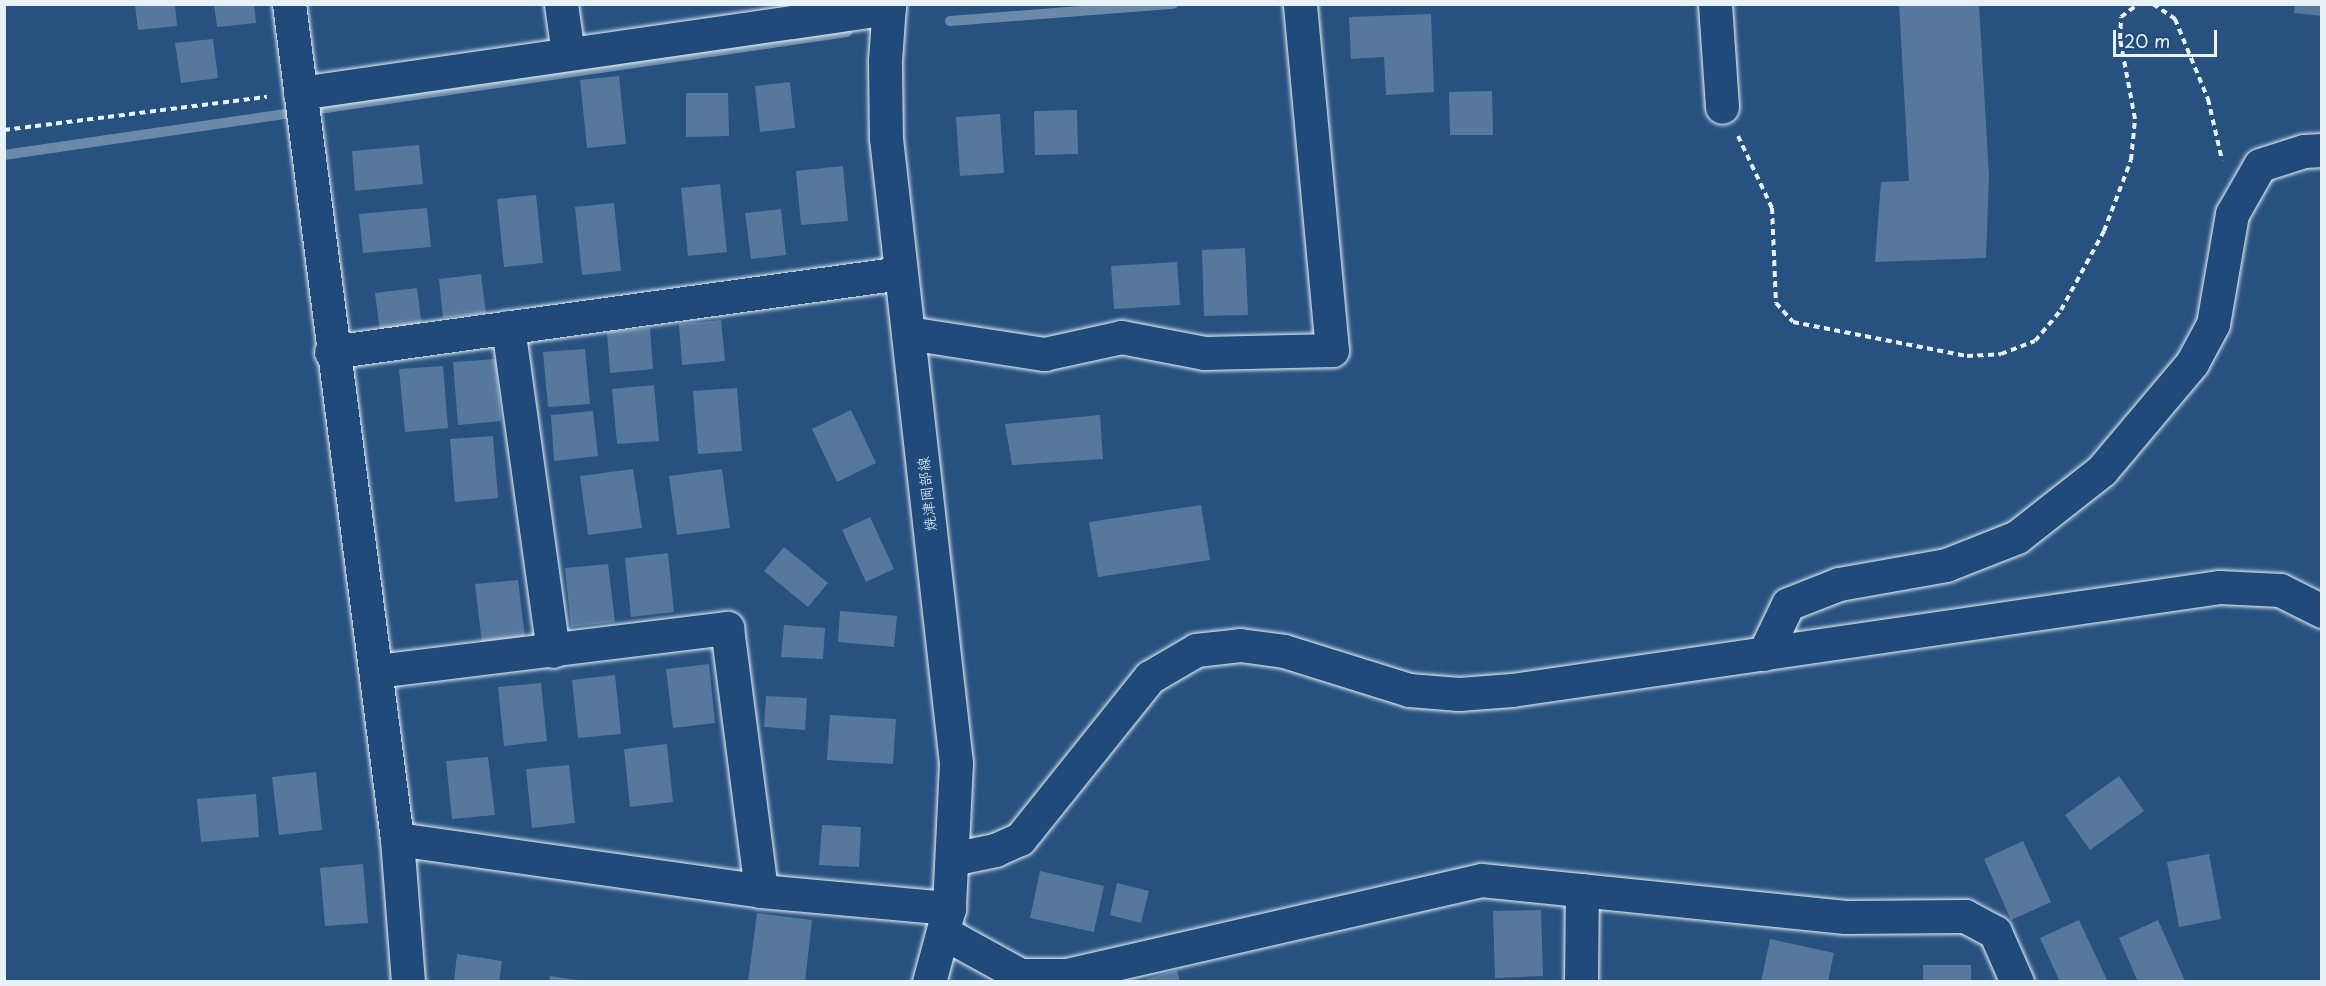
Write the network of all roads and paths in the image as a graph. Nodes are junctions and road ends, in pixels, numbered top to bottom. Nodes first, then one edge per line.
1 (290, 4) edge
2 (561, 4) edge
3 (1300, 4) edge
4 (1715, 4) edge
5 (2138, 4) edge
6 (2153, 4) edge
7 (889, 6) edge
8 (568, 54) junction
9 (300, 93) junction
10 (1722, 107) joint
11 (4, 130) edge
12 (2322, 150) edge
13 (2232, 214) junction
14 (901, 273) junction
15 (508, 327) junction
16 (908, 333) junction
17 (331, 352) junction
18 (2322, 611) edge
19 (553, 651) junction
20 (1764, 654) junction
21 (376, 671) junction
22 (397, 839) junction
23 (952, 859) junction
24 (1582, 890) junction
25 (761, 891) junction
26 (946, 920) junction
27 (408, 981) edge
28 (929, 981) edge
29 (1581, 981) edge
30 (2017, 981) edge

1 - 9 street
2 - 8 street
3 - 16 street
4 - 10 street
5 - 10 path
6 - 13 path
7 - 8 street
7 - 14 street, 焼津岡部線
8 - 9 street
9 - 11 path
9 - 17 street
12 - 13 street
13 - 20 street
14 - 15 street
14 - 16 street, 焼津岡部線
15 - 17 street
15 - 19 street
16 - 23 street, 焼津岡部線
17 - 21 street
18 - 20 street
19 - 21 street
19 - 25 street
20 - 23 street
21 - 22 street
22 - 25 street
22 - 27 street
23 - 26 street, 焼津岡部線
24 - 26 street
24 - 29 street
24 - 30 street
25 - 26 street
26 - 28 street, 焼津岡部線

